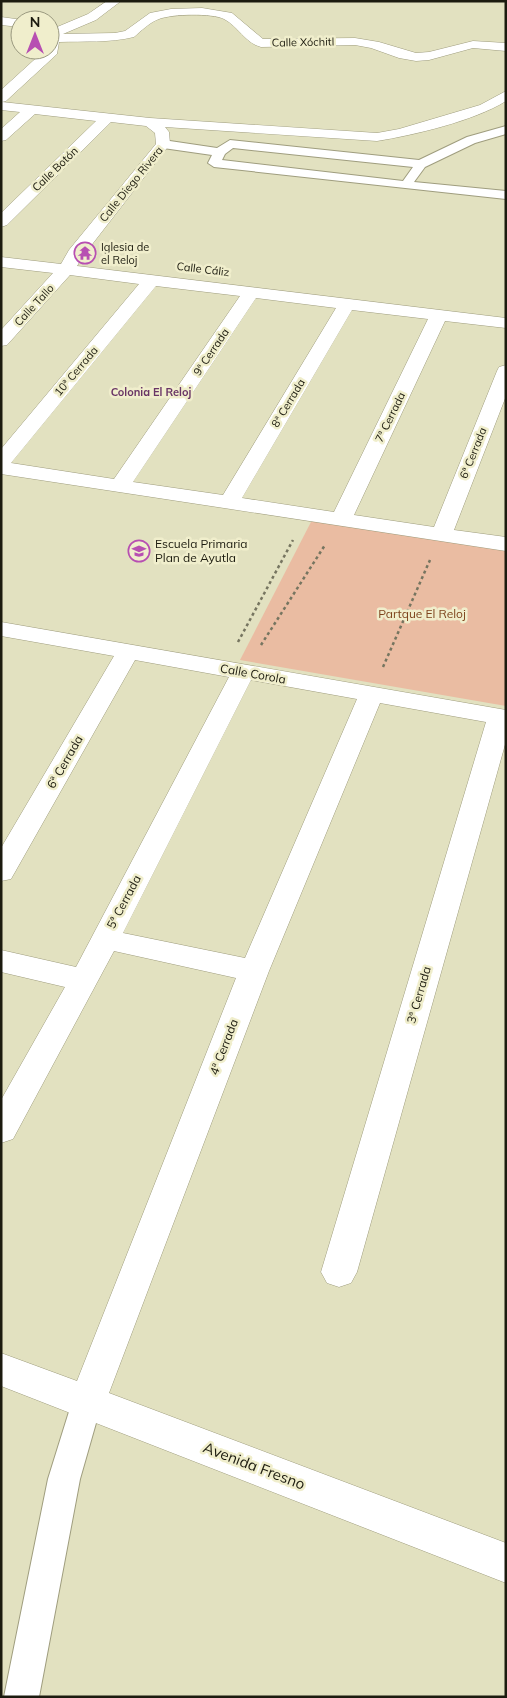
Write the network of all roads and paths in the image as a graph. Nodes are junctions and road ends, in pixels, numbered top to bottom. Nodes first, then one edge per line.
1 (115, 1) edge
2 (205, 6) edge
3 (60, 32) edge
4 (60, 36) edge
5 (506, 47) edge
6 (42, 60) edge
7 (506, 95) edge
8 (1, 98) edge
9 (1, 106) edge
10 (32, 109) junction
11 (108, 117) junction
12 (150, 122) junction
13 (506, 130) edge
14 (1, 137) edge
15 (163, 144) junction
16 (220, 152) junction
17 (421, 164) junction
18 (406, 185) junction
19 (506, 195) edge
20 (1, 222) edge
21 (56, 251) dead end
22 (75, 254) junction
23 (94, 256) dead end
24 (1, 262) edge
25 (66, 270) junction
26 (151, 281) junction
27 (250, 293) junction
28 (405, 293) dead end
29 (347, 304) junction
30 (395, 310) junction
31 (439, 315) junction
32 (506, 323) edge
33 (1, 341) edge
34 (506, 371) edge
35 (1, 462) edge
36 (1, 468) edge
37 (120, 486) junction
38 (228, 502) junction
39 (306, 514) junction
40 (341, 520) junction
41 (441, 534) junction
42 (506, 544) edge
43 (2, 631) edge
44 (128, 652) junction
45 (234, 671) junction
46 (371, 695) junction
47 (503, 718) edge
48 (1, 872) edge
49 (105, 939) junction
50 (1, 961) edge
51 (254, 971) junction
52 (84, 980) junction
53 (1, 1130) edge
54 (338, 1272) dead end
55 (1, 1369) edge
56 (87, 1402) junction
57 (506, 1563) edge
58 (21, 1697) edge

1 - 3 street
2 - 4 street, Calle Xóchitl
2 - 5 street, Calle Xóchitl
6 - 8 street
7 - 12 street
9 - 10 street
10 - 11 street
10 - 14 street
11 - 12 street
11 - 20 street, Calle Botón
12 - 15 street, Calle Diego Rivera
13 - 17 lane
15 - 16 lane
15 - 22 street, Calle Diego Rivera
16 - 17 lane
16 - 18 lane
17 - 18 lane
18 - 19 lane
21 - 22 street
22 - 23 street
22 - 25 street, Calle Diego Rivera
24 - 25 street, Calle Cáliz
25 - 26 street, Calle Cáliz
25 - 33 street, Calle Tallo
26 - 27 street, Calle Cáliz
26 - 35 street, 10ª Cerrada
27 - 29 street, Calle Cáliz
27 - 37 street, 9ª Cerrada
28 - 30 street
29 - 30 street, Calle Cáliz
29 - 38 street, 8ª Cerrada
30 - 31 street, Calle Cáliz
31 - 32 street, Calle Cáliz
31 - 40 street, 7ª Cerrada
34 - 41 street, 6ª Cerrada
36 - 37 street
37 - 38 street
38 - 39 street
39 - 40 street
39 - 45 path
40 - 41 street
40 - 45 path
41 - 42 street
41 - 46 path
43 - 44 street, Calle Corola
44 - 45 street, Calle Corola
44 - 48 street, 6ª Cerrada
45 - 46 street, Calle Corola
45 - 49 street, 5ª Cerrada
46 - 47 street, Calle Corola
46 - 51 street, 4ª Cerrada
47 - 54 street, 3ª Cerrada
49 - 51 street
49 - 52 street, 5ª Cerrada
50 - 52 street
51 - 56 street, 4ª Cerrada
52 - 53 street, 5ª Cerrada
55 - 56 street, Avenida Fresno
56 - 57 street, Avenida Fresno
56 - 58 lane

